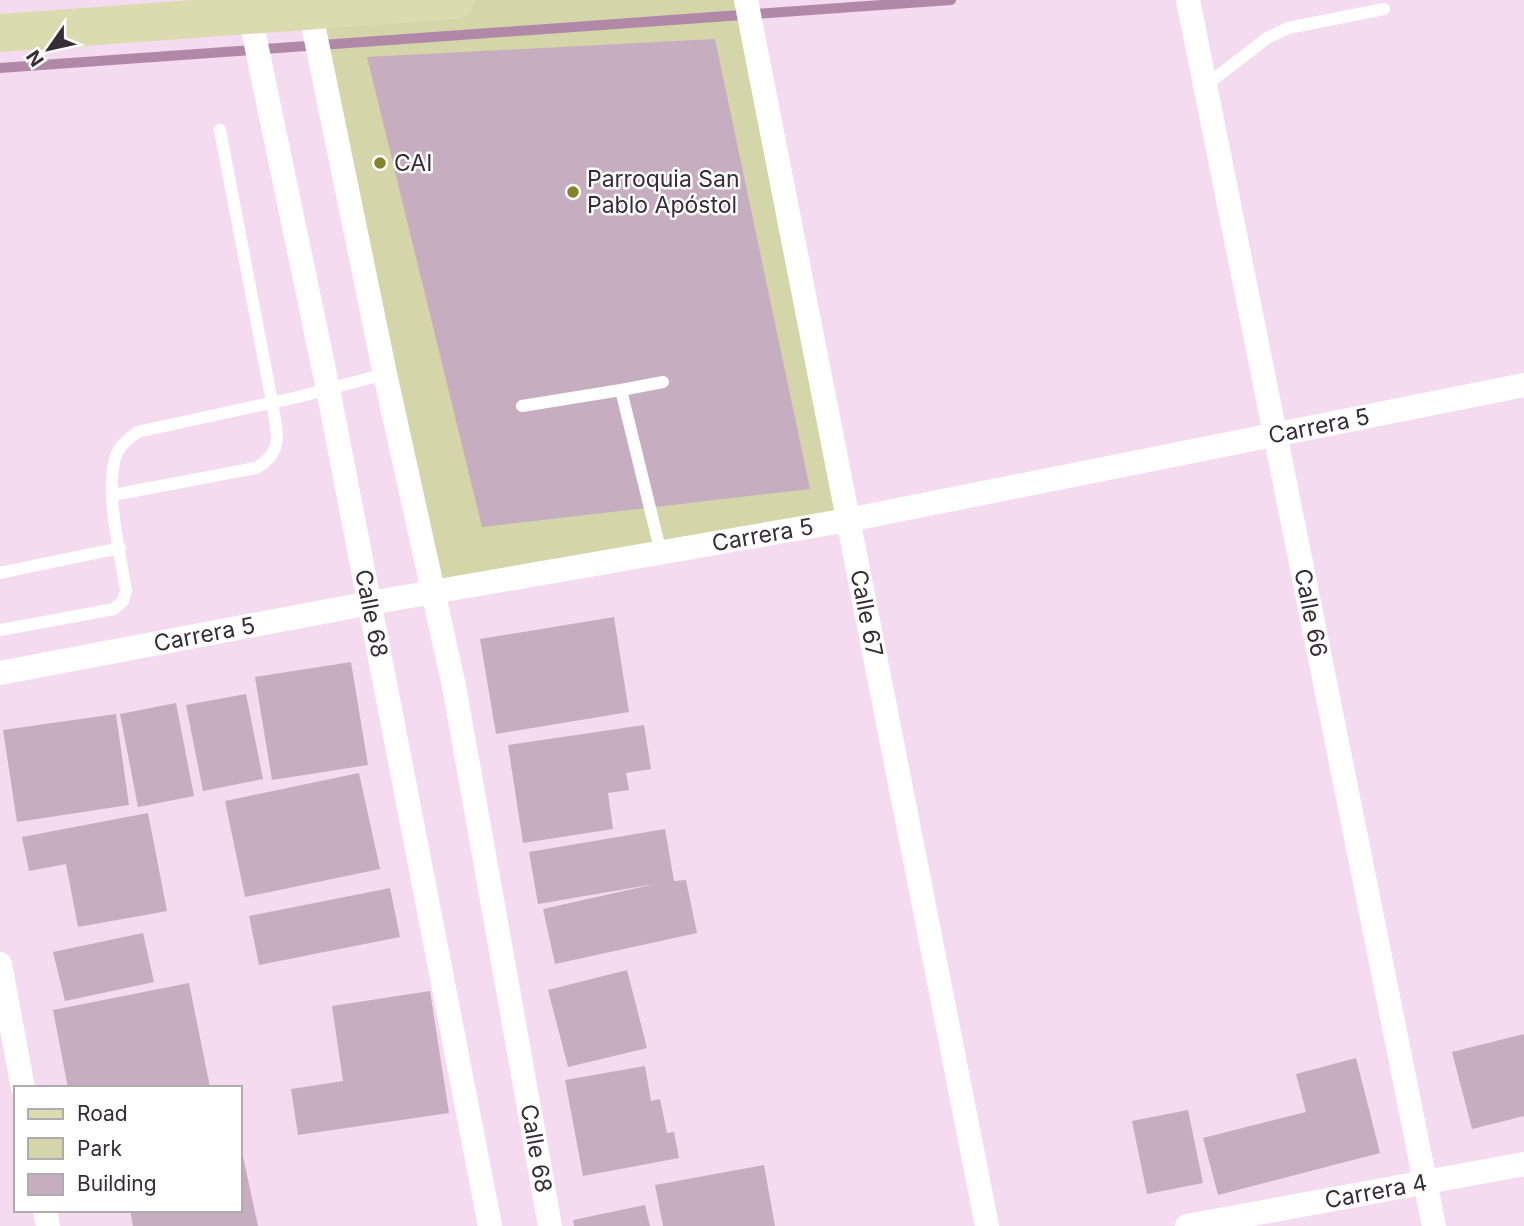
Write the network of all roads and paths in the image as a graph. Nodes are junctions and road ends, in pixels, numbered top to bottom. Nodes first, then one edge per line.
1 (456, 0) edge
2 (747, 3) edge
3 (1189, 6) edge
4 (1384, 9) dead end
5 (311, 19) edge
6 (251, 23) edge
7 (0, 33) edge
8 (1205, 86) junction
9 (220, 130) dead end
10 (385, 374) junction
11 (663, 382) dead end
12 (1524, 385) edge
13 (328, 389) junction
14 (621, 390) junction
15 (272, 402) junction
16 (522, 406) dead end
17 (1275, 437) junction
18 (113, 495) junction
19 (848, 520) junction
20 (120, 548) junction
21 (661, 553) junction
22 (0, 573) edge
23 (434, 593) junction
24 (370, 603) junction
25 (0, 630) edge
26 (0, 673) edge
27 (0, 964) edge
28 (23, 1086) edge
29 (1524, 1164) edge
30 (1425, 1183) junction
31 (490, 1226) edge
32 (550, 1226) edge
33 (987, 1226) edge
34 (1187, 1226) edge
35 (1434, 1226) edge

1 - 5 main road
2 - 19 street, Calle 67
3 - 8 street, Calle 66
4 - 8 lane
5 - 6 main road
5 - 10 street, Calle 68
6 - 7 main road
6 - 13 street, Calle 68
8 - 17 street, Calle 66
9 - 15 lane
10 - 13 lane
10 - 23 street, Calle 68
11 - 14 lane
12 - 17 street, Carrera 5
13 - 15 lane
13 - 24 street, Calle 68
14 - 16 lane
14 - 21 lane
15 - 18 lane
15 - 18 lane
17 - 19 street, Carrera 5
17 - 30 street, Calle 66
18 - 20 lane
19 - 21 street, Carrera 5
19 - 33 street, Calle 67
20 - 22 lane
20 - 25 lane
21 - 23 street, Carrera 5
23 - 24 street, Carrera 5
23 - 32 street, Calle 68
24 - 26 street, Carrera 5
24 - 31 street, Calle 68
27 - 28 street
29 - 30 street, Carrera 4
30 - 34 street, Carrera 4
30 - 35 street, Calle 66

